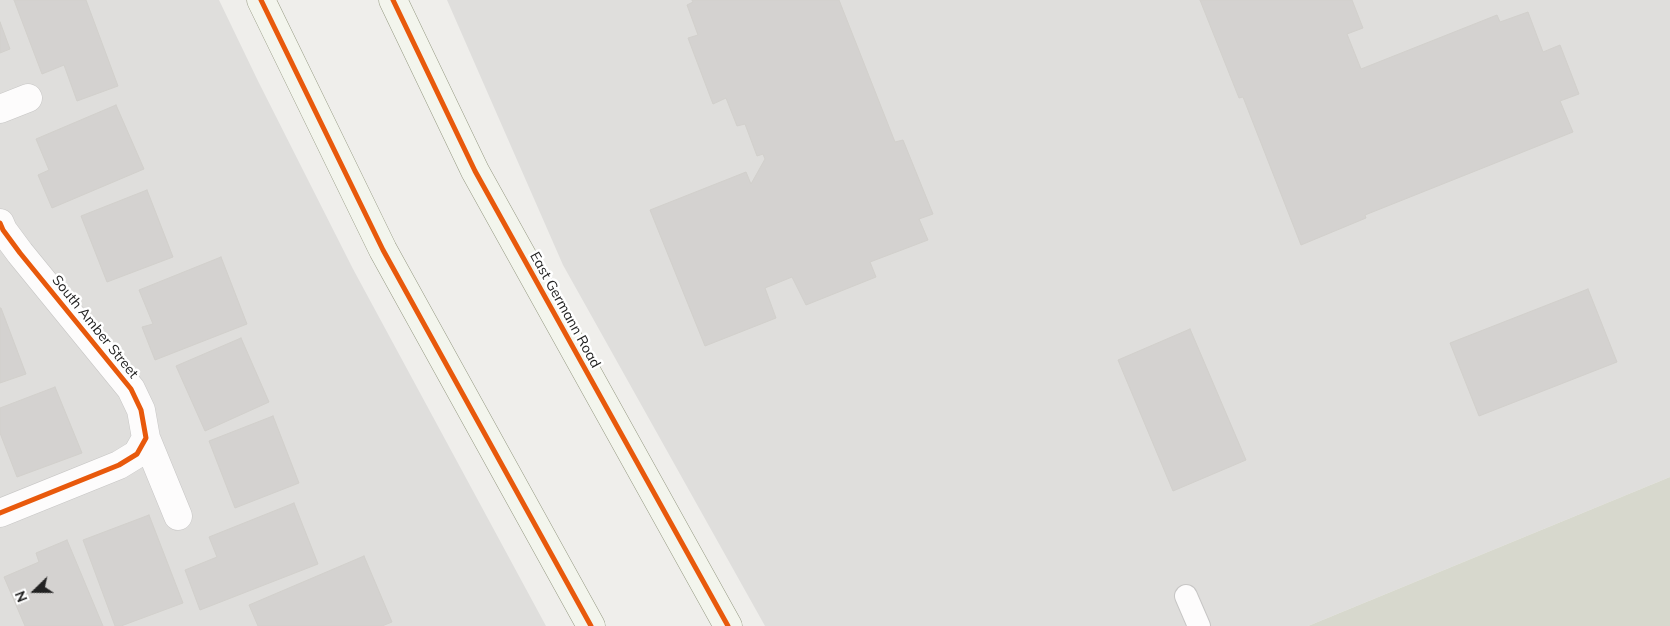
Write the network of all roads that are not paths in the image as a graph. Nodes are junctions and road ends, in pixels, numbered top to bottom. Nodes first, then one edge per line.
1 (261, 0) edge
2 (393, 0) edge
3 (28, 98) dead end
4 (0, 109) edge
5 (0, 222) edge
6 (10, 257) edge
7 (146, 438) junction
8 (0, 513) edge
9 (178, 516) dead end
10 (1186, 596) dead end
11 (591, 626) edge
12 (728, 626) edge
13 (1199, 626) edge

1 - 11 main road
2 - 12 main road, East Germann Road
3 - 4 street
5 - 6 street, South Amber Street
6 - 7 street, South Amber Street
7 - 8 street
7 - 9 street, South Amber Street
10 - 13 lane

